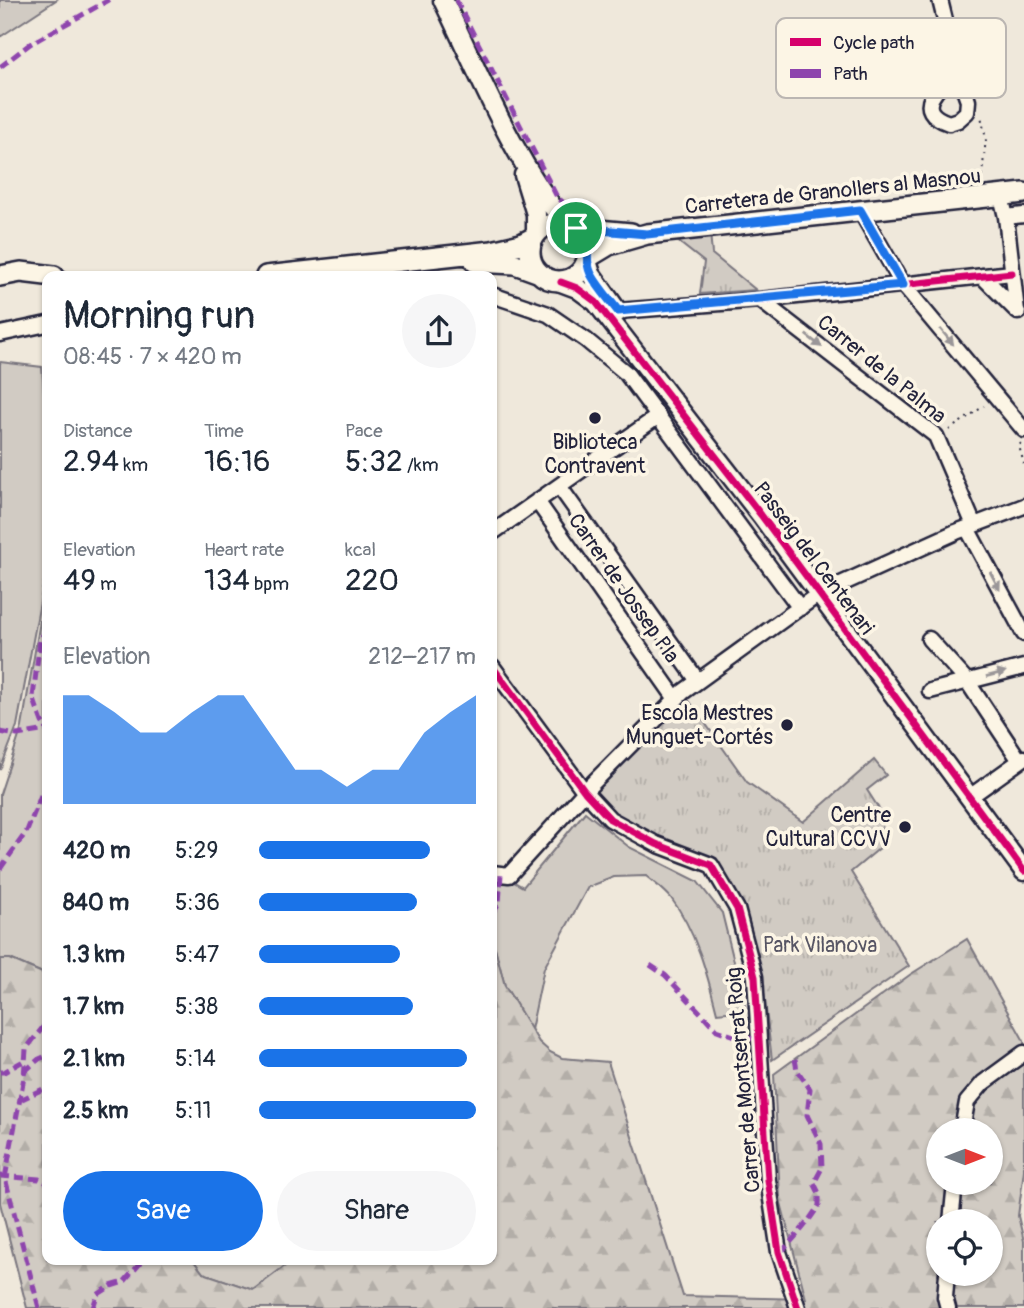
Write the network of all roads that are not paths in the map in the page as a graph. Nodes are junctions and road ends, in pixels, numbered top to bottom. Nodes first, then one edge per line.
1 (443, 0) edge
2 (940, 0) edge
3 (944, 18) edge
4 (931, 98) edge
5 (967, 98) edge
6 (513, 142) junction
7 (1024, 193) edge
8 (1001, 196) junction
9 (860, 210) junction
10 (1024, 215) edge
11 (1006, 217) junction
12 (571, 226) junction
13 (647, 234) junction
14 (535, 235) junction
15 (432, 259) junction
16 (588, 259) junction
17 (316, 271) edge
18 (537, 272) junction
19 (1012, 273) junction
20 (42, 275) edge
21 (0, 276) edge
22 (982, 276) junction
23 (561, 282) junction
24 (903, 285) junction
25 (497, 297) edge
26 (760, 300) junction
27 (618, 311) junction
28 (1021, 314) edge
29 (42, 325) edge
30 (0, 334) edge
31 (657, 417) junction
32 (1024, 430) edge
33 (559, 486) junction
34 (537, 502) junction
35 (1024, 506) edge
36 (761, 515) junction
37 (970, 527) junction
38 (497, 530) edge
39 (819, 594) junction
40 (800, 608) junction
41 (1024, 634) edge
42 (929, 639) dead end
43 (1024, 667) edge
44 (497, 673) edge
45 (698, 681) junction
46 (967, 681) junction
47 (930, 691) dead end
48 (676, 699) junction
49 (1022, 760) edge
50 (584, 792) junction
51 (971, 796) junction
52 (1024, 871) edge
53 (497, 874) edge
54 (1024, 1054) edge
55 (964, 1118) edge
56 (946, 1286) edge
57 (798, 1308) edge
58 (948, 1308) edge

1 - 6 street
2 - 3 street
4 - 5 street
6 - 12 street
6 - 14 street
7 - 8 main road, Carretera de Granollers al Masnou
8 - 9 main road, Carretera de Granollers al Masnou
8 - 11 street
9 - 13 main road, Carretera de Granollers al Masnou
9 - 24 street
10 - 11 street
11 - 19 street
12 - 13 main road, Carretera de Granollers al Masnou
12 - 14 main road
12 - 16 main road
13 - 16 main road, Carretera de Granollers al Masnou
14 - 15 main road
14 - 18 main road
15 - 17 main road
15 - 18 main road
16 - 23 main road
16 - 27 street, Passeig del Centenari
18 - 23 main road
19 - 22 street
19 - 28 street
20 - 21 main road
22 - 24 street
22 - 28 street
23 - 36 street, Passeig del Centenari
24 - 26 street
24 -> 32 street
25 - 31 street
26 - 27 street
26 -> 37 street, Carrer de la Palma
27 - 36 street, Passeig del Centenari
29 - 30 street
31 - 33 street
31 - 40 street
33 - 34 street
33 - 45 street, Carrer de Jossep Pla
34 - 38 street
34 - 48 street, Carrer de Jossep Pla
35 - 37 street
36 - 39 street, Passeig del Centenari
37 - 39 street
37 -> 41 street, Carrer de la Palma
39 - 40 street
39 - 51 street, Passeig del Centenari
40 - 45 street
42 - 46 street
46 -> 43 street
44 - 50 street, Carrer de Montserrat Roig
45 - 48 street
46 - 47 street
46 - 49 street
48 - 50 street
49 - 51 street
50 - 53 street
50 - 57 street, Carrer de Montserrat Roig
51 - 52 street, Passeig del Centenari
54 - 55 street
56 - 58 street

